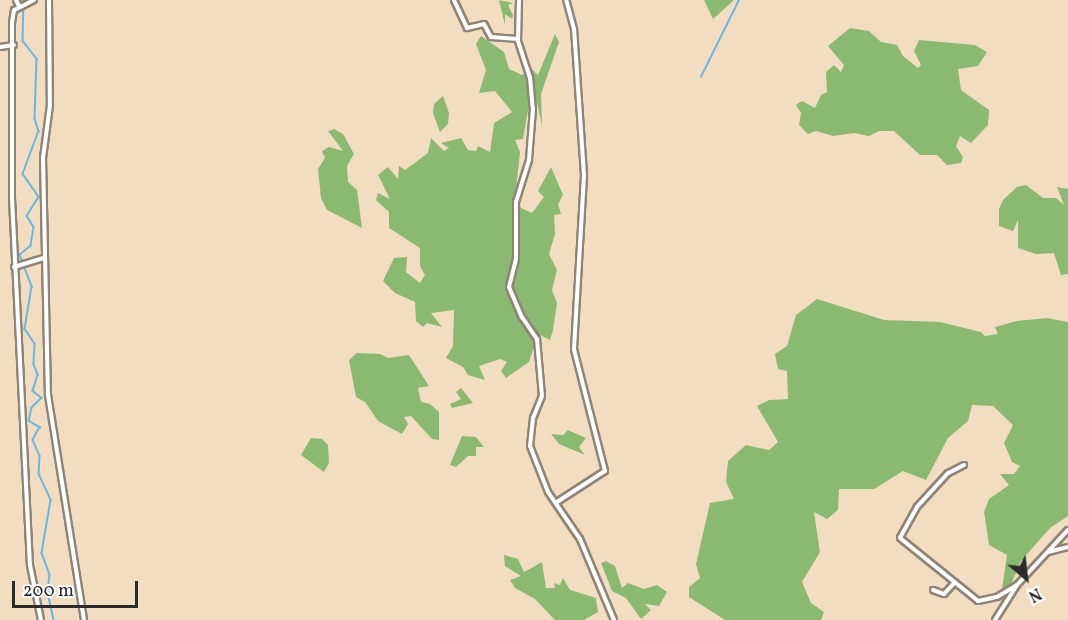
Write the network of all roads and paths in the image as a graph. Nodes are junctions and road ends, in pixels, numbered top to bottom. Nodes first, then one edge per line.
1 (16, 0) edge
2 (34, 0) edge
3 (48, 0) edge
4 (454, 0) edge
5 (519, 0) edge
6 (566, 0) edge
7 (19, 6) junction
8 (518, 39) junction
9 (14, 45) junction
10 (0, 47) edge
11 (43, 258) junction
12 (15, 267) junction
13 (964, 465) dead end
14 (557, 502) junction
15 (1068, 530) edge
16 (1068, 547) edge
17 (1048, 552) junction
18 (955, 582) junction
19 (1017, 585) junction
20 (933, 590) dead end
21 (41, 620) edge
22 (84, 620) edge
23 (614, 620) edge
24 (995, 620) edge

1 - 7 street
2 - 7 street
3 - 11 street
4 - 8 street
5 - 8 street
6 - 14 street
7 - 9 street
8 - 14 street
9 - 10 street
9 - 12 street
11 - 12 street
11 - 22 street
12 - 21 street
13 - 18 street
14 - 23 street
15 - 17 street
16 - 17 street
17 - 19 street
18 - 19 street
18 - 20 street
19 - 24 street

